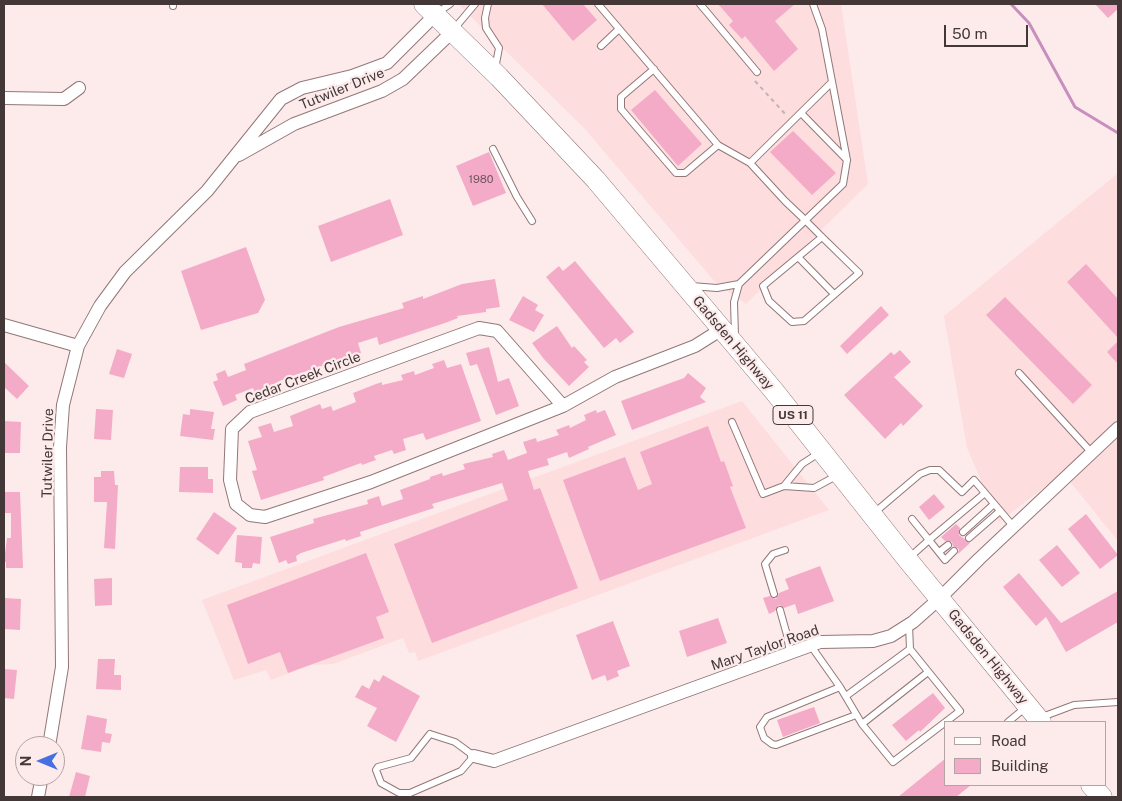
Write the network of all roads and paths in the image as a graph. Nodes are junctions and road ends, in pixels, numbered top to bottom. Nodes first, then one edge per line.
1 (475, 4) edge
2 (488, 4) edge
3 (598, 4) edge
4 (700, 4) edge
5 (813, 4) edge
6 (436, 8) edge
7 (619, 29) junction
8 (452, 32) junction
9 (601, 46) dead end
10 (654, 69) junction
11 (494, 73) junction
12 (754, 75) joint
13 (832, 82) junction
14 (78, 88) dead end
15 (4, 98) edge
16 (780, 108) dead end
17 (801, 113) junction
18 (718, 146) junction
19 (493, 149) dead end
20 (232, 158) junction
21 (847, 160) junction
22 (750, 163) junction
23 (805, 220) junction
24 (532, 221) dead end
25 (822, 237) junction
26 (798, 257) junction
27 (739, 284) junction
28 (685, 286) junction
29 (834, 294) junction
30 (4, 325) edge
31 (722, 329) junction
32 (78, 346) junction
33 (736, 347) junction
34 (1019, 373) dead end
35 (563, 406) junction
36 (732, 422) dead end
37 (1118, 428) edge
38 (821, 451) junction
39 (1092, 453) junction
40 (839, 474) junction
41 (784, 486) junction
42 (985, 493) junction
43 (994, 504) junction
44 (1000, 511) junction
45 (872, 515) junction
46 (912, 519) dead end
47 (1013, 526) junction
48 (963, 532) dead end
49 (969, 538) dead end
50 (929, 540) junction
51 (948, 545) dead end
52 (785, 550) dead end
53 (954, 551) dead end
54 (939, 552) junction
55 (907, 559) junction
56 (774, 594) dead end
57 (939, 599) junction
58 (780, 610) dead end
59 (909, 624) junction
60 (811, 646) junction
61 (910, 649) junction
62 (790, 653) junction
63 (928, 672) junction
64 (840, 687) junction
65 (846, 696) junction
66 (1118, 702) edge
67 (856, 715) junction
68 (1036, 716) edge
69 (947, 721) edge
70 (1013, 721) edge
71 (944, 723) edge
72 (862, 724) junction
73 (51, 736) edge
74 (474, 756) junction
75 (1093, 786) edge
76 (1102, 797) edge

1 - 8 lane
2 - 11 lane
3 - 7 lane
4 - 12 lane
5 - 13 lane
6 - 8 main road, Gadsden Highway / US 11
6 - 20 street, Tutwiler Drive
7 - 9 lane
7 - 10 lane
8 - 11 main road, Gadsden Highway / US 11
8 - 20 street, Tutwiler Drive
10 - 18 lane
10 - 18 lane
11 - 28 main road, Gadsden Highway / US 11
12 - 16 path
13 - 17 lane
13 - 21 lane
14 - 15 street
17 - 21 lane
17 - 22 lane
18 - 22 lane
19 - 24 lane
20 - 32 street, Tutwiler Drive
21 - 23 lane
22 - 23 lane
23 - 25 lane
23 - 27 lane
25 - 26 lane
25 - 29 lane
26 - 29 lane
26 - 29 lane
27 - 28 lane
27 - 33 lane
28 - 31 main road, Gadsden Highway / US 11
30 - 32 street
31 - 33 main road, Gadsden Highway / US 11
31 - 35 street, Cedar Creek Circle
32 - 73 street, Tutwiler Drive
33 - 38 main road, Gadsden Highway / US 11
34 - 39 lane
35 - 35 street, Cedar Creek Circle
36 - 41 lane
37 - 39 street, Mary Taylor Road
38 - 40 main road, Gadsden Highway / US 11
38 - 41 lane
39 - 47 street, Mary Taylor Road
40 - 41 lane
40 - 45 main road, Gadsden Highway / US 11
42 - 43 lane
42 - 45 lane
42 - 50 lane
43 - 44 lane
43 - 48 lane
44 - 47 lane
44 - 49 lane
45 - 55 main road, Gadsden Highway / US 11
46 - 50 lane
47 - 57 street, Mary Taylor Road
50 - 54 lane
50 - 55 lane
51 - 54 lane
52 - 56 lane
53 - 54 lane
55 - 57 main road, Gadsden Highway / US 11
57 - 59 street, Mary Taylor Road
57 - 68 main road, Gadsden Highway / US 11
58 - 62 lane
59 - 60 street, Mary Taylor Road
59 - 61 lane
60 - 62 street, Mary Taylor Road
60 - 64 lane
61 - 63 lane
61 - 65 lane
62 - 74 street, Mary Taylor Road
63 - 69 lane
63 - 72 lane
64 - 65 lane
64 - 67 lane
65 - 67 lane
66 - 68 lane
67 - 72 lane
68 - 70 lane
71 - 72 lane
74 - 74 lane
75 - 76 main road

